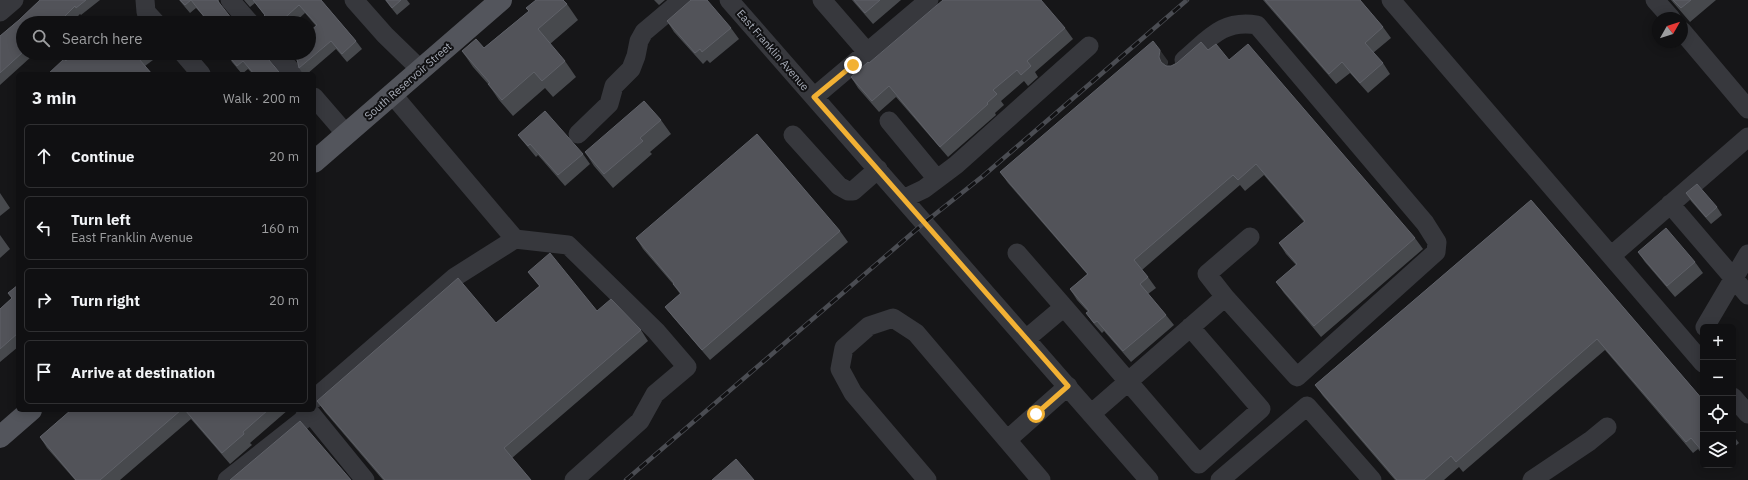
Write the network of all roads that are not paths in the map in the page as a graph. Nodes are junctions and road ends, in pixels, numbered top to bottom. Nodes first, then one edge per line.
1 (14, 0) edge
2 (145, 0) edge
3 (230, 0) edge
4 (354, 0) edge
5 (501, 0) edge
6 (682, 0) edge
7 (822, 0) edge
8 (929, 0) edge
9 (1391, 0) edge
10 (1655, 0) edge
11 (731, 1) edge
12 (0, 12) edge
13 (1666, 12) edge
14 (150, 16) edge
15 (244, 16) edge
16 (1688, 39) edge
17 (1089, 46) dead end
18 (868, 53) junction
19 (188, 60) edge
20 (282, 60) edge
21 (1177, 66) edge
22 (421, 70) junction
23 (199, 72) edge
24 (292, 72) edge
25 (392, 94) junction
26 (814, 97) junction
27 (316, 99) edge
28 (1748, 110) edge
29 (889, 121) dead end
30 (346, 134) junction
31 (578, 134) dead end
32 (793, 135) dead end
33 (1748, 137) edge
34 (316, 160) edge
35 (878, 169) junction
36 (937, 179) junction
37 (904, 199) junction
38 (1670, 204) junction
39 (1250, 237) dead end
40 (515, 239) junction
41 (1017, 253) dead end
42 (1748, 254) edge
43 (1611, 256) junction
44 (1733, 278) junction
45 (1748, 295) edge
46 (1225, 297) junction
47 (1064, 307) junction
48 (1707, 324) edge
49 (1190, 327) junction
50 (1026, 339) junction
51 (1699, 358) edge
52 (1128, 381) junction
53 (1068, 386) junction
54 (316, 397) edge
55 (1736, 400) edge
56 (29, 412) edge
57 (307, 412) edge
58 (310, 412) edge
59 (1091, 414) junction
60 (1748, 414) edge
61 (1607, 427) dead end
62 (0, 437) edge
63 (1006, 440) junction
64 (227, 480) edge
65 (365, 480) edge
66 (574, 480) edge
67 (928, 480) edge
68 (1041, 480) edge
69 (1149, 480) edge
70 (1220, 480) edge
71 (1372, 480) edge
72 (1532, 480) edge

1 - 12 street
2 - 14 street
3 - 15 street
4 - 22 street
5 - 22 main road, South Reservoir Street
6 - 31 street
7 - 18 street
8 - 18 street
9 - 43 street
10 - 13 street
11 - 26 street, East Franklin Avenue
16 - 28 street
17 - 36 street
18 - 26 street
19 - 23 street
20 - 24 street
21 - 46 street
22 - 25 main road, South Reservoir Street
25 - 30 main road, South Reservoir Street
25 - 40 street
26 - 35 street, East Franklin Avenue
27 - 30 street
29 - 36 street
30 - 34 main road, South Reservoir Street
32 - 35 street
33 - 38 street
35 - 37 street, East Franklin Avenue
36 - 37 street
37 - 50 street, East Franklin Avenue
38 - 43 street
38 - 44 street
39 - 46 street
40 - 54 street
40 - 66 street
41 - 47 street
42 - 44 street
43 - 51 street
44 - 45 street
44 - 48 street
46 - 49 street
47 - 50 street
47 - 52 street
49 - 52 street
49 - 52 street
50 - 53 street, East Franklin Avenue
52 - 59 street
53 - 59 street, East Franklin Avenue
53 - 63 street
55 - 60 street
56 - 62 main road
57 - 64 street
58 - 65 street
59 - 69 street, East Franklin Avenue
61 - 72 street
63 - 67 street
63 - 68 street
70 - 71 street

